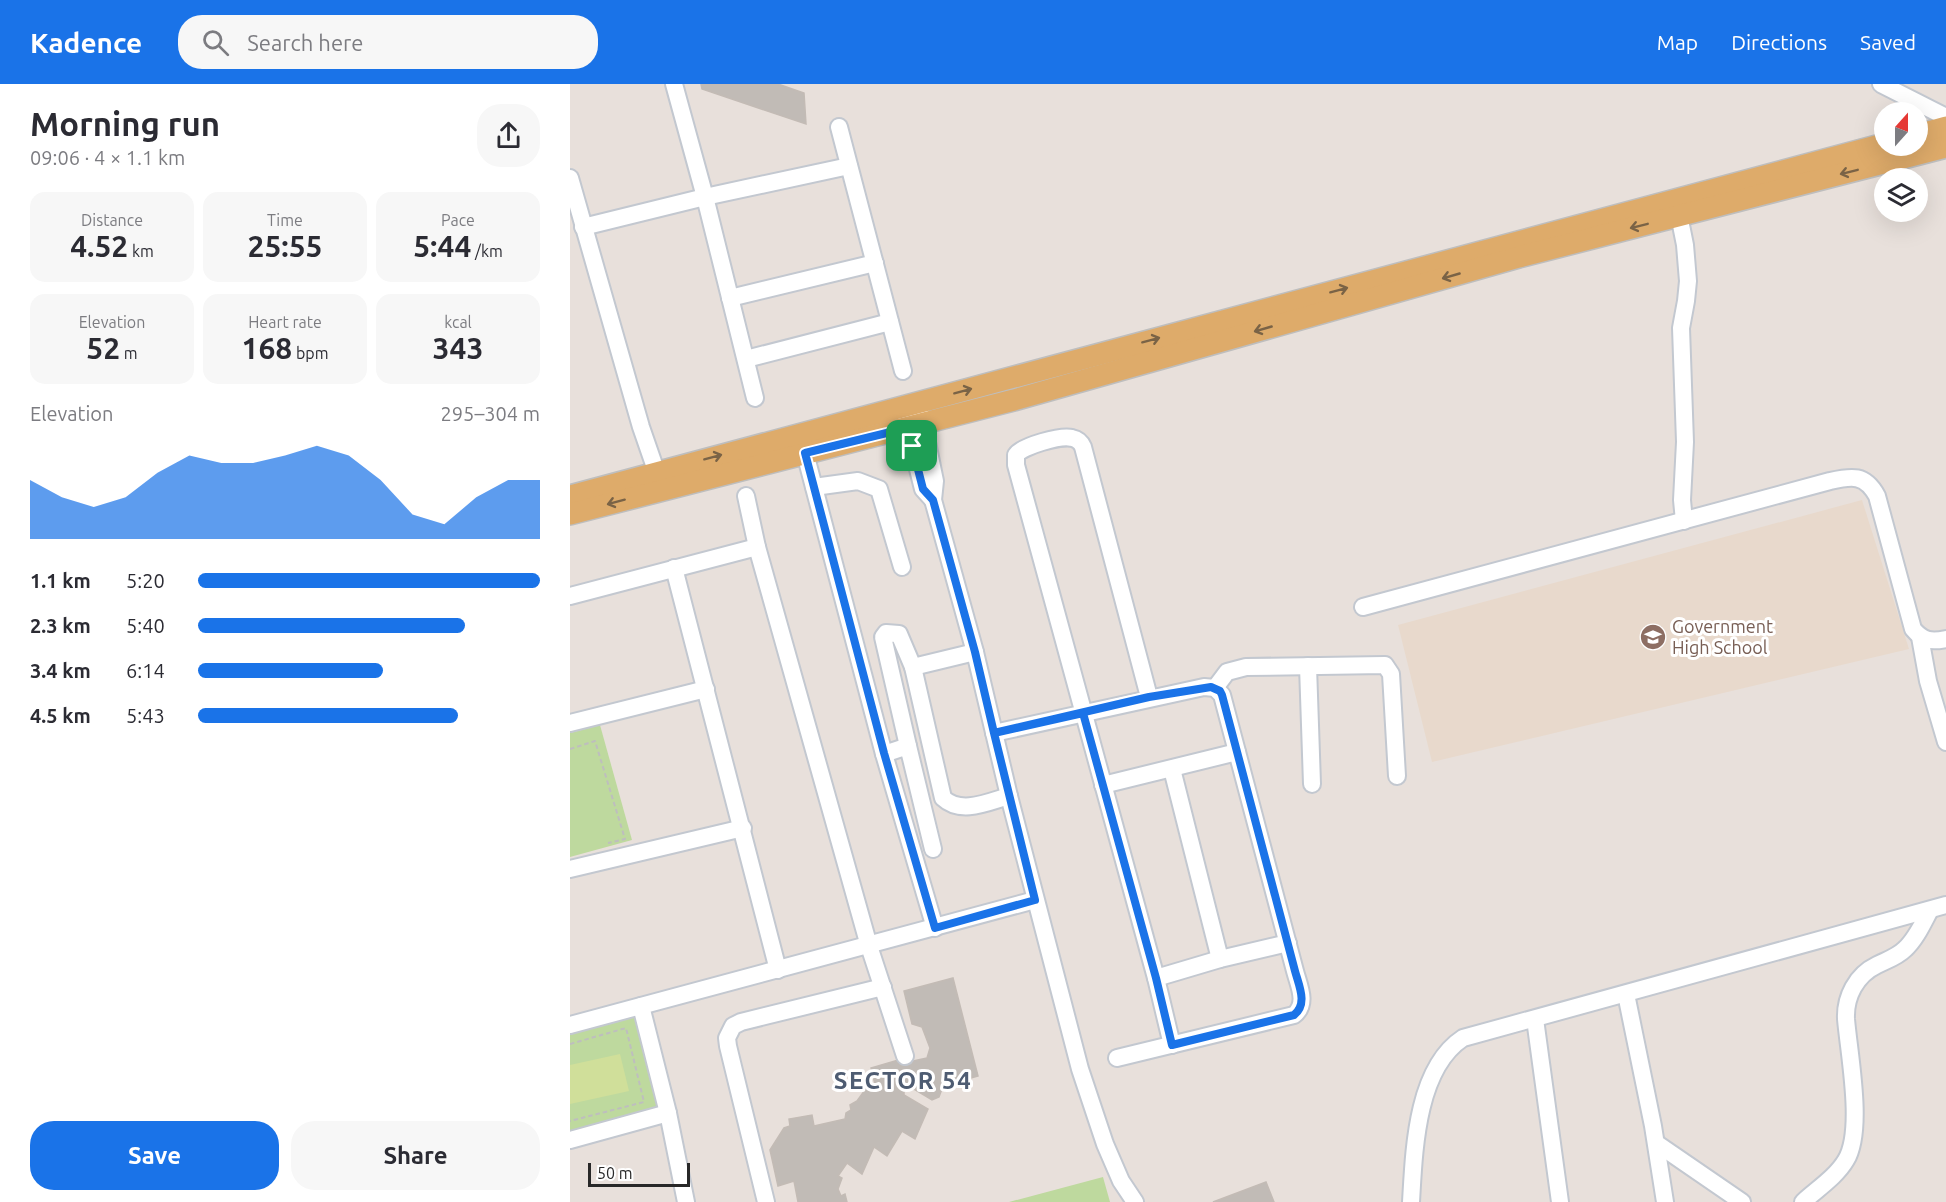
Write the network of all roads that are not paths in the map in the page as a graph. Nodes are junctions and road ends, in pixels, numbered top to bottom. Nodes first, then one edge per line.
1 (674, 84) edge
2 (1881, 84) edge
3 (1946, 117) edge
4 (839, 127) dead end
5 (1946, 127) edge
6 (1928, 132) edge
7 (1874, 147) edge
8 (1946, 147) edge
9 (849, 166) junction
10 (570, 178) edge
11 (705, 197) junction
12 (1679, 216) junction
13 (583, 227) junction
14 (875, 263) junction
15 (730, 298) junction
16 (890, 322) junction
17 (746, 360) junction
18 (903, 371) dead end
19 (755, 398) dead end
20 (911, 404) junction
21 (915, 426) junction
22 (805, 453) junction
23 (660, 481) junction
24 (814, 487) junction
25 (570, 496) edge
26 (746, 496) dead end
27 (570, 514) edge
28 (1684, 520) junction
29 (757, 547) junction
30 (902, 567) dead end
31 (674, 568) junction
32 (570, 596) edge
33 (1363, 607) dead end
34 (1920, 637) junction
35 (1946, 639) edge
36 (975, 652) junction
37 (1308, 666) junction
38 (913, 667) junction
39 (1215, 688) junction
40 (706, 689) junction
41 (1149, 697) junction
42 (1083, 713) junction
43 (570, 723) edge
44 (994, 733) junction
45 (1946, 742) edge
46 (908, 746) junction
47 (1237, 752) junction
48 (884, 753) junction
49 (1172, 769) junction
50 (1397, 776) dead end
51 (1312, 784) dead end
52 (1102, 785) junction
53 (1009, 796) junction
54 (743, 828) junction
55 (933, 849) dead end
56 (570, 869) edge
57 (1035, 900) junction
58 (1938, 908) edge
59 (935, 928) junction
60 (1288, 943) junction
61 (869, 946) junction
62 (1220, 959) junction
63 (778, 970) junction
64 (1156, 978) junction
65 (882, 987) junction
66 (1626, 994) junction
67 (641, 1006) junction
68 (1535, 1019) junction
69 (570, 1025) edge
70 (1172, 1045) junction
71 (905, 1056) dead end
72 (1117, 1058) dead end
73 (668, 1113) junction
74 (570, 1140) edge
75 (1656, 1143) junction
76 (686, 1202) edge
77 (766, 1202) edge
78 (1135, 1202) edge
79 (1411, 1202) edge
80 (1560, 1202) edge
81 (1665, 1202) edge
82 (1742, 1202) edge
83 (1803, 1202) edge

1 - 11 street
2 - 3 street
4 - 9 street
5 - 6 main road
20 -> 7 main road
8 -> 12 main road
9 - 11 street
9 - 14 street
10 - 13 street
11 - 13 street
11 - 15 street
12 -> 21 main road
12 - 28 street
13 - 23 street
14 - 15 street
14 - 16 street
15 - 17 street
16 - 17 street
16 - 18 street
17 - 19 street
20 - 21 street
23 -> 20 main road
21 - 22 main road
21 - 36 street
22 - 23 main road
22 - 24 street
23 - 25 main road
23 -> 27 main road
24 - 30 street
24 - 48 street
26 - 29 street
28 - 33 street
28 - 34 street
29 - 31 street
29 - 61 street
31 - 32 street
31 - 40 street
34 - 35 street
34 - 45 street
36 - 38 street
36 - 44 street
37 - 39 street
37 - 50 street
37 - 51 street
38 - 46 street
38 - 53 street
39 - 41 street
39 - 47 street
40 - 43 street
40 - 54 street
41 - 42 street
41 - 42 street
42 - 44 street
42 - 52 street
44 - 53 street
46 - 48 street
46 - 55 street
47 - 49 street
47 - 60 street
48 - 59 street
49 - 52 street
49 - 62 street
52 - 64 street
53 - 57 street
54 - 56 street
54 - 63 street
57 - 59 street
57 - 78 street
58 - 66 street
58 - 83 street
59 - 61 street
60 - 62 street
60 - 70 street
61 - 63 street
61 - 65 street
62 - 64 street
63 - 67 street
64 - 70 street
65 - 71 street
65 - 77 street
66 - 68 street
66 - 75 street
67 - 69 street
67 - 73 street
68 - 79 street
68 - 80 street
70 - 72 street
73 - 74 street
73 - 76 street
75 - 81 street
75 - 82 street

